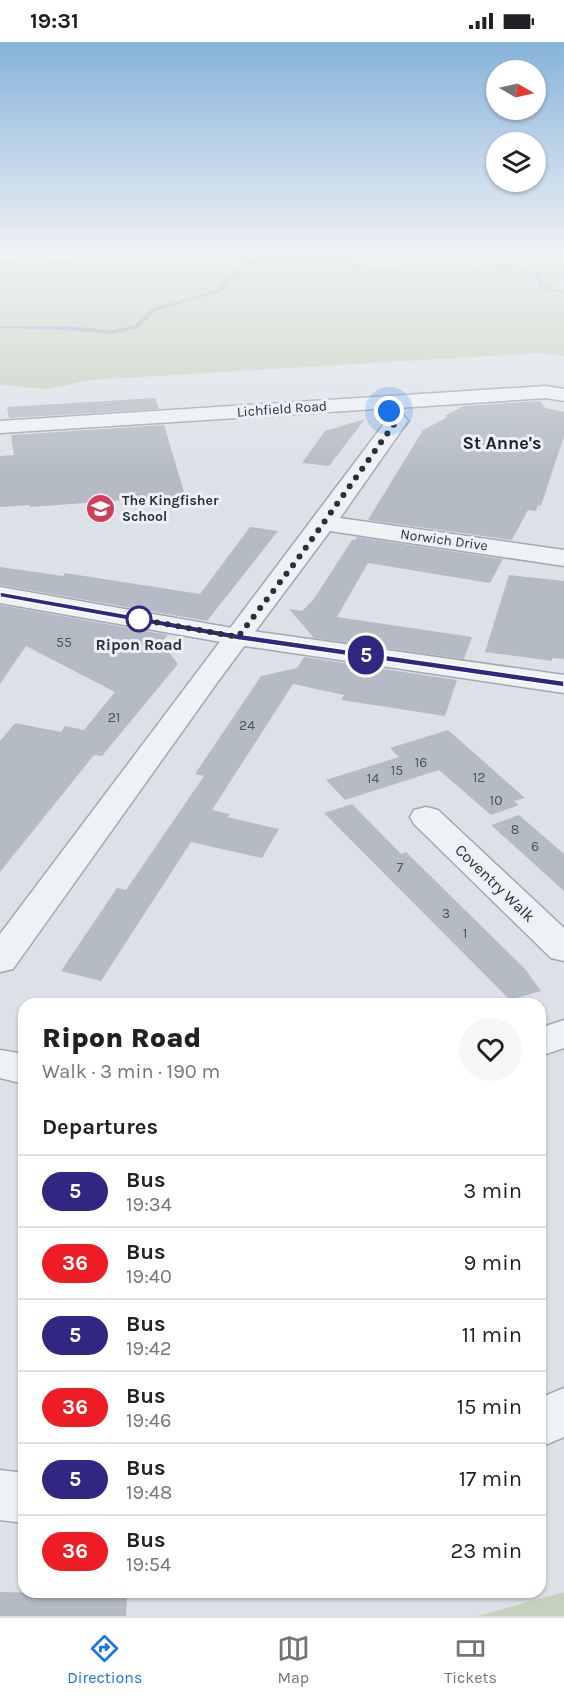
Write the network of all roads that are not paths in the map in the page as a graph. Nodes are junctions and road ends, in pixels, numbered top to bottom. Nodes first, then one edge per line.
1 (564, 395) edge
2 (381, 402) junction
3 (0, 427) edge
4 (324, 523) junction
5 (563, 556) edge
6 (0, 595) edge
7 (238, 637) junction
8 (564, 684) edge
9 (426, 816) dead end
10 (564, 949) edge
11 (0, 960) edge
12 (564, 1034) edge
13 (546, 1040) edge
14 (0, 1064) edge
15 (18, 1068) edge
16 (564, 1411) edge
17 (546, 1421) edge
18 (0, 1495) edge
19 (18, 1497) edge

1 - 2 street, Lichfield Road
2 - 3 street, Lichfield Road
2 - 4 street
4 - 5 street, Norwich Drive
4 - 7 street
6 - 7 street
7 - 8 street
7 - 11 street
9 - 10 street, Coventry Walk
12 - 13 street
14 - 15 street
16 - 17 street
18 - 19 street

